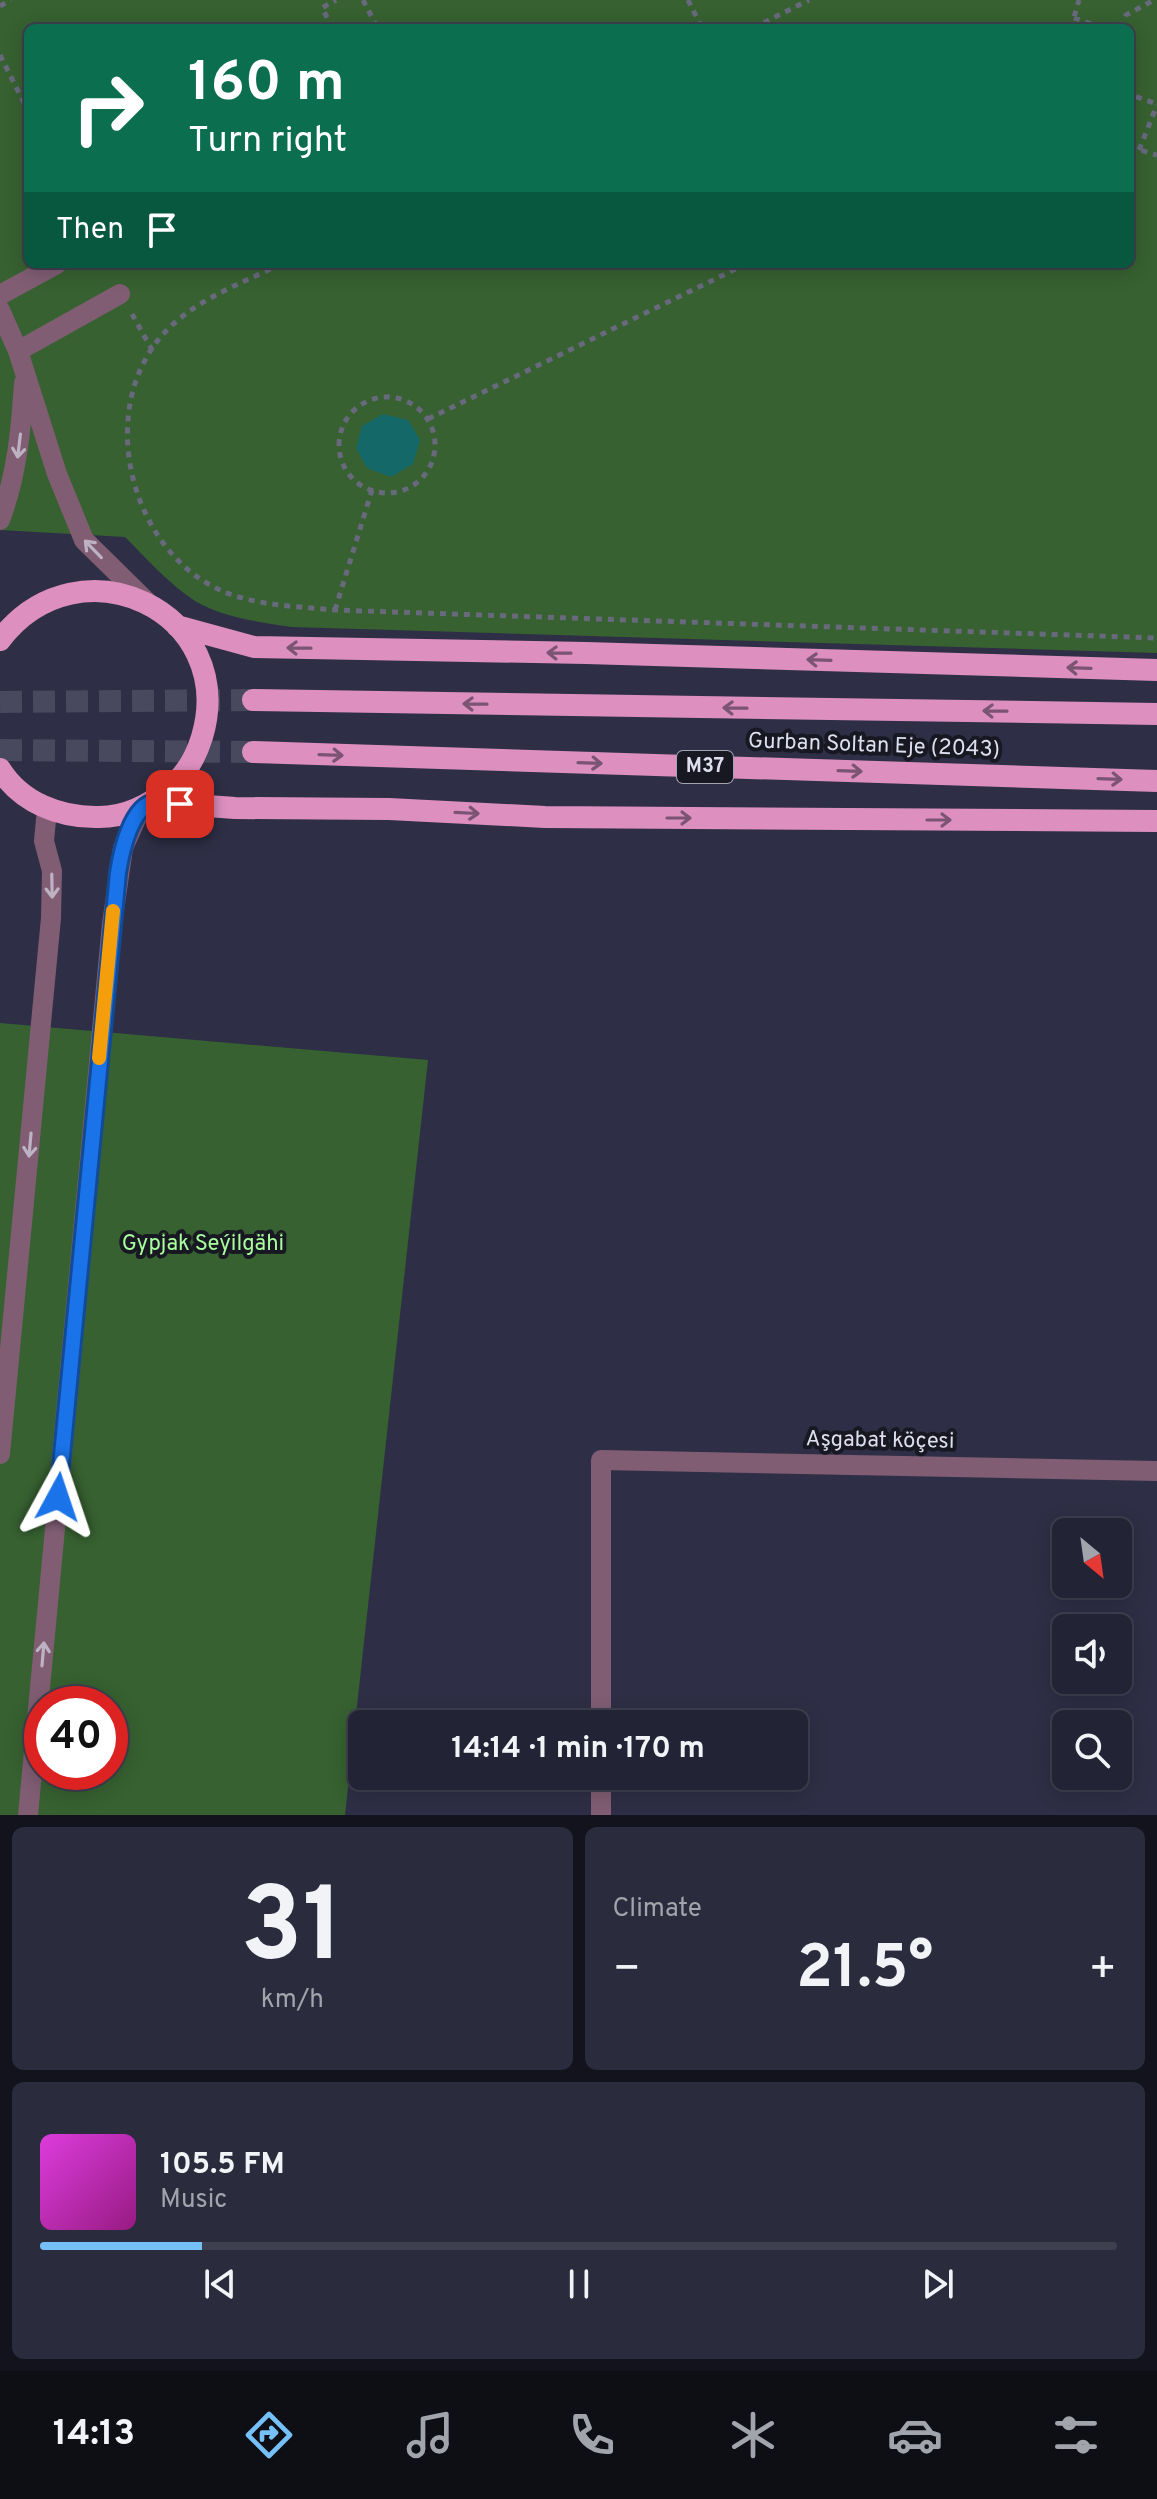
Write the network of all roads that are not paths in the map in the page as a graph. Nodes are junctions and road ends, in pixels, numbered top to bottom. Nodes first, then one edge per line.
1 (50, 268) edge
2 (120, 294) dead end
3 (0, 295) edge
4 (0, 310) edge
5 (21, 361) junction
6 (0, 520) edge
7 (148, 603) junction
8 (177, 626) junction
9 (4, 628) edge
10 (1157, 670) edge
11 (253, 700) tunnel mouth
12 (1157, 714) edge
13 (253, 752) tunnel mouth
14 (0, 769) edge
15 (1157, 781) edge
16 (0, 801) edge
17 (39, 805) junction
18 (147, 805) junction
19 (1157, 821) edge
20 (0, 1454) edge
21 (1157, 1471) edge
22 (601, 1710) edge
23 (601, 1790) edge
24 (28, 1815) edge
25 (601, 1815) edge

1 - 3 street
2 - 5 street
4 - 5 street
5 -> 6 street
7 -> 5 street
7 - 8 highway
7 - 9 highway
10 -> 8 highway
8 - 18 highway
12 -> 11 highway, Gurban Soltan Eje (2043)
13 -> 15 highway, Gurban Soltan Eje (2043) / M37
14 - 17 highway
16 - 17 highway
17 - 18 highway
17 -> 20 street
18 -> 19 highway
24 -> 18 street
21 - 22 street, Aşgabat köçesi
23 - 25 street

